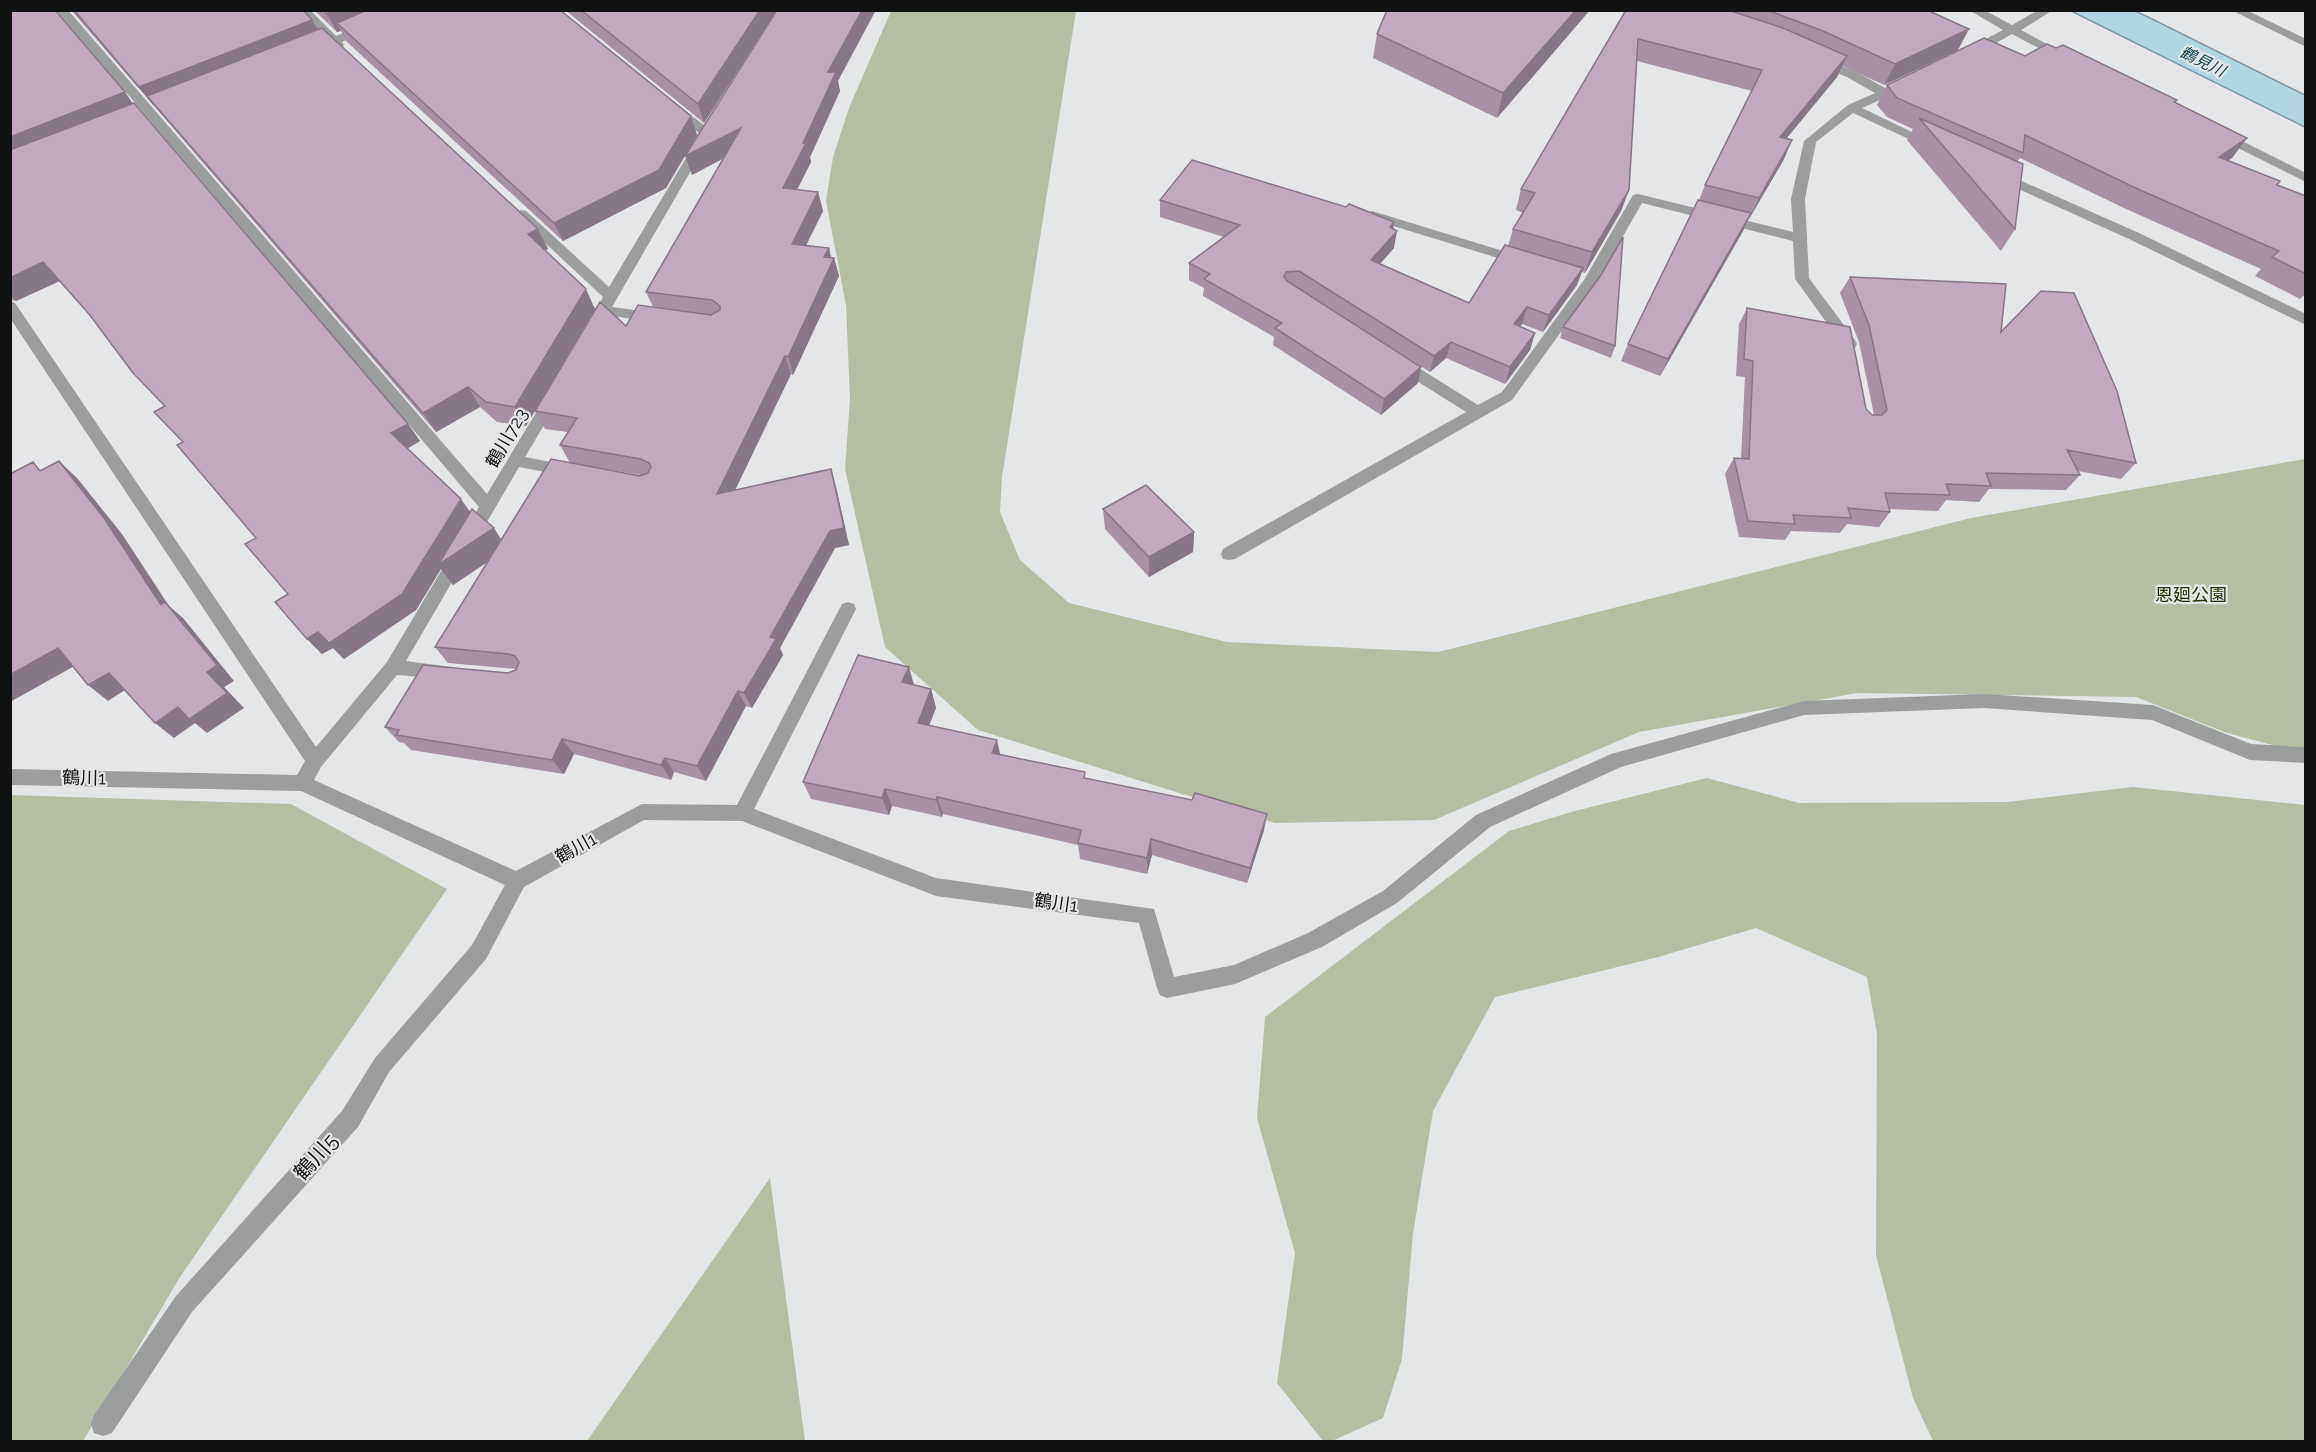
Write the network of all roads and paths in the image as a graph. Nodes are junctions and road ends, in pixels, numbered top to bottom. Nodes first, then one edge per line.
1 (61, 10) edge
2 (303, 10) edge
3 (411, 10) edge
4 (1974, 10) edge
5 (2048, 10) edge
6 (2236, 10) edge
7 (2016, 28) junction
8 (334, 41) junction
9 (2306, 44) edge
10 (301, 54) edge
11 (351, 57) edge
12 (1808, 57) edge
13 (1957, 59) edge
14 (2080, 65) edge
15 (1916, 79) edge
16 (1886, 94) junction
17 (662, 97) edge
18 (1852, 108) junction
19 (2206, 127) edge
20 (1950, 153) edge
21 (1982, 167) edge
22 (2306, 178) edge
23 (515, 208) edge
24 (1353, 210) edge
25 (1800, 238) junction
26 (1533, 265) edge
27 (610, 296) junction
28 (10, 306) edge
29 (602, 310) junction
30 (672, 320) edge
31 (2306, 321) edge
32 (585, 341) edge
33 (1388, 356) edge
34 (1854, 363) edge
35 (556, 391) edge
36 (1476, 411) junction
37 (516, 461) junction
38 (582, 473) edge
39 (488, 506) junction
40 (1229, 554) dead end
41 (848, 609) dead end
42 (393, 667) junction
43 (462, 673) edge
44 (2306, 755) edge
45 (315, 761) junction
46 (10, 777) edge
47 (302, 783) junction
48 (742, 813) junction
49 (517, 881) junction
50 (103, 1424) dead end

1 - 39 street
2 - 8 street
3 - 8 street
4 - 7 street
5 - 7 street
6 - 9 street
7 - 13 street
7 - 14 street
8 - 10 street
8 - 11 street
12 - 16 street
15 - 16 street
16 - 18 street
17 - 27 street
18 - 20 street
18 - 25 street
19 - 22 street
21 - 31 street
23 - 27 street
24 - 26 street
25 - 34 street
25 - 36 street
27 - 29 street
28 - 45 street
29 - 30 street
29 - 32 street
33 - 36 street
35 - 37 street, 鶴川723
36 - 40 street
37 - 38 street
37 - 39 street, 鶴川723
39 - 42 street, 鶴川723
41 - 48 street
42 - 43 street
42 - 45 street, 鶴川723
44 - 48 street, 鶴川1
45 - 47 street, 鶴川723
46 - 47 street, 鶴川1
47 - 49 street, 鶴川1
48 - 49 street, 鶴川1
49 - 50 street, 鶴川5

